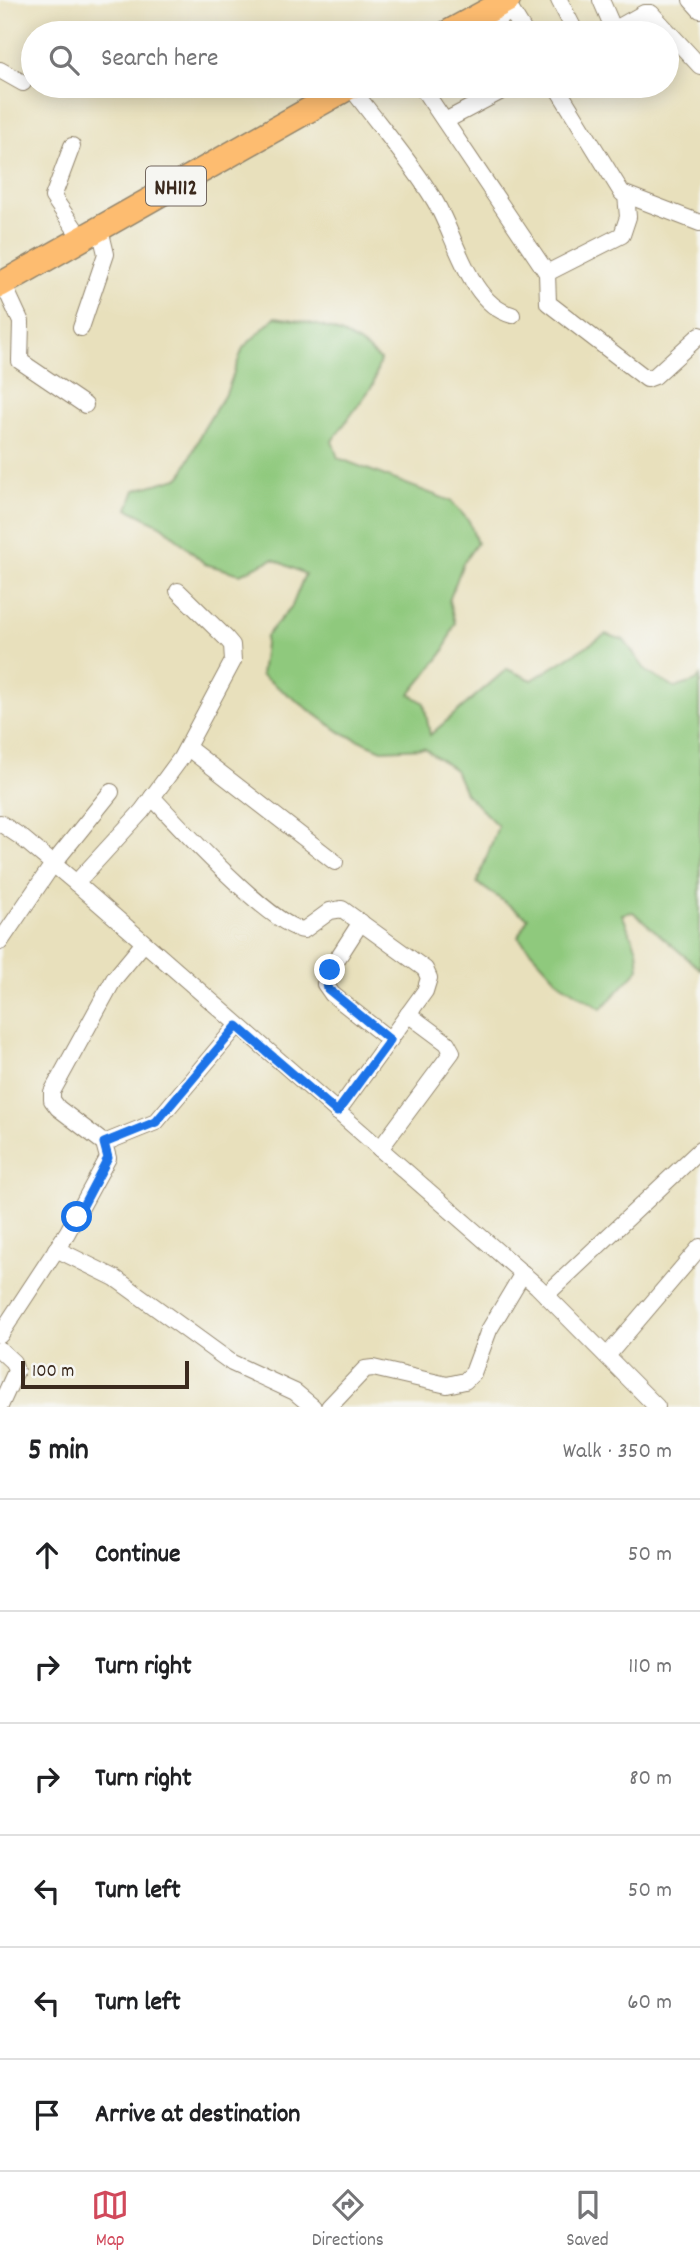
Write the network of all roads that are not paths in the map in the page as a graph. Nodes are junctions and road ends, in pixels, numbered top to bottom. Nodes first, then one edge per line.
1 (559, 0) edge
2 (601, 0) edge
3 (691, 0) edge
4 (508, 4) edge
5 (700, 10) edge
6 (472, 21) edge
7 (487, 21) edge
8 (518, 21) edge
9 (570, 21) edge
10 (608, 21) edge
11 (630, 21) edge
12 (659, 21) edge
13 (679, 43) edge
14 (700, 65) edge
15 (0, 70) edge
16 (21, 82) edge
17 (329, 98) edge
18 (359, 98) edge
19 (430, 98) edge
20 (488, 98) edge
21 (563, 98) edge
22 (445, 121) junction
23 (72, 146) dead end
24 (626, 195) junction
25 (700, 223) edge
26 (91, 234) junction
27 (547, 274) junction
28 (1, 284) edge
29 (512, 315) dead end
30 (81, 328) dead end
31 (700, 335) edge
32 (85, 405) dead end
33 (178, 591) dead end
34 (188, 748) junction
35 (111, 792) dead end
36 (152, 797) junction
37 (0, 823) edge
38 (335, 862) dead end
39 (53, 864) junction
40 (76, 883) junction
41 (361, 922) junction
42 (0, 942) edge
43 (143, 944) junction
44 (408, 1014) junction
45 (237, 1026) junction
46 (390, 1040) junction
47 (337, 1112) junction
48 (104, 1143) junction
49 (380, 1149) junction
50 (700, 1150) edge
51 (700, 1247) edge
52 (56, 1249) junction
53 (523, 1273) junction
54 (546, 1295) junction
55 (0, 1335) edge
56 (0, 1350) edge
57 (607, 1356) junction
58 (0, 1406) edge
59 (312, 1406) edge
60 (653, 1406) edge
61 (329, 1407) edge

1 - 9 street
2 - 10 street
3 - 5 street
4 - 6 highway
4 - 7 street
4 - 8 street
11 - 12 street
13 - 14 street
15 - 16 street
17 - 26 highway, NH112
18 - 29 street
19 - 22 street
20 - 22 street
21 - 24 street
22 - 27 street
23 - 26 street
24 - 25 street
24 - 27 street
26 - 28 highway, NH112
26 - 30 street
27 - 31 street
28 - 32 street
33 - 34 street
34 - 36 street
34 - 38 street
35 - 39 street
36 - 40 street
36 - 41 street
37 - 39 street
39 - 40 street
39 - 42 street
40 - 43 street
41 - 44 street
41 - 46 street
43 - 45 street
43 - 48 street
44 - 46 street
44 - 49 street
45 - 47 street
45 - 48 street
46 - 47 street
47 - 49 street
48 - 52 street
49 - 53 street
50 - 54 street
51 - 57 street
52 - 55 street
52 - 59 street
53 - 54 street
53 - 61 street
54 - 57 street
56 - 58 street
57 - 60 street

